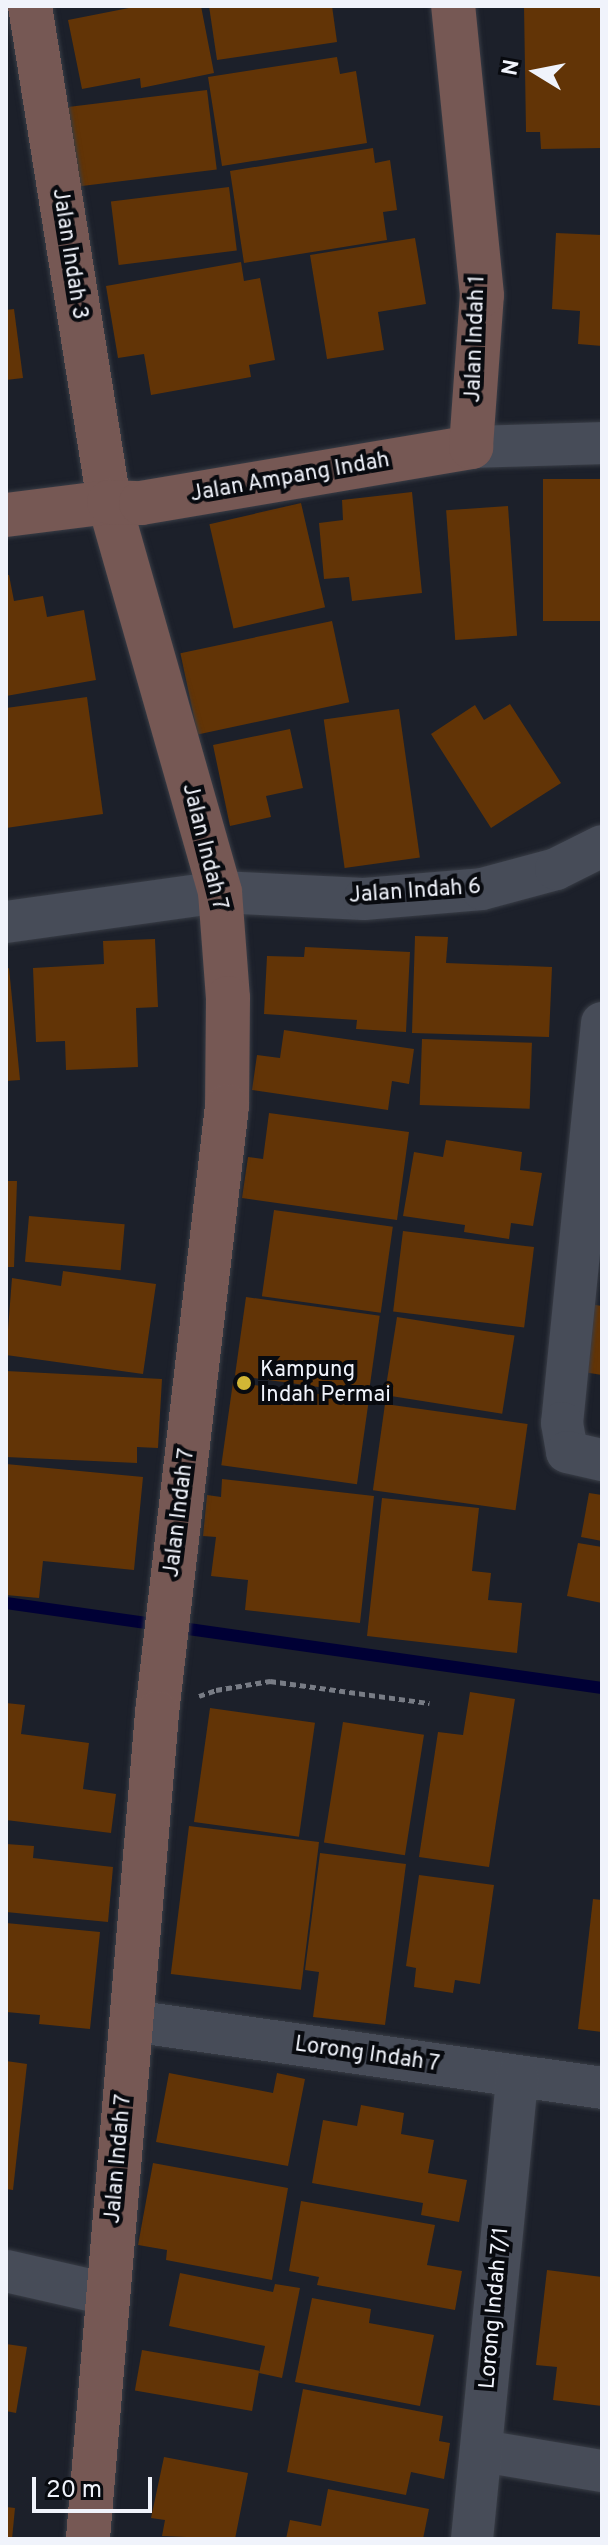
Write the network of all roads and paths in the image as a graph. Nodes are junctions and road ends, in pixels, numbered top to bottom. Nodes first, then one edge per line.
1 (30, 6) edge
2 (453, 6) edge
3 (602, 443) edge
4 (471, 447) junction
5 (109, 502) junction
6 (6, 515) edge
7 (602, 846) edge
8 (220, 892) junction
9 (6, 922) edge
10 (602, 1023) edge
11 (602, 1460) edge
12 (429, 1703) dead end
13 (157, 1713) junction
14 (132, 2021) junction
15 (517, 2077) junction
16 (602, 2088) edge
17 (6, 2271) edge
18 (107, 2294) junction
19 (482, 2451) junction
20 (602, 2471) edge
21 (88, 2539) edge
22 (472, 2539) edge

1 - 5 street, Jalan Indah 3
2 - 4 street, Jalan Indah 1
3 - 4 street
4 - 5 street, Jalan Ampang Indah
5 - 6 street
5 - 8 street, Jalan Indah 7
7 - 8 street, Jalan Indah 6
8 - 9 street, Jalan Indah 6
8 - 13 street, Jalan Indah 7
10 - 11 street
12 - 13 path
13 - 14 street, Jalan Indah 7
14 - 15 street, Lorong Indah 7
14 - 18 street, Jalan Indah 7
15 - 16 street, Lorong Indah 7
15 - 19 street, Lorong Indah 7/1
17 - 18 street
18 - 21 street, Jalan Indah 7
19 - 20 street
19 - 22 street, Lorong Indah 7/1

